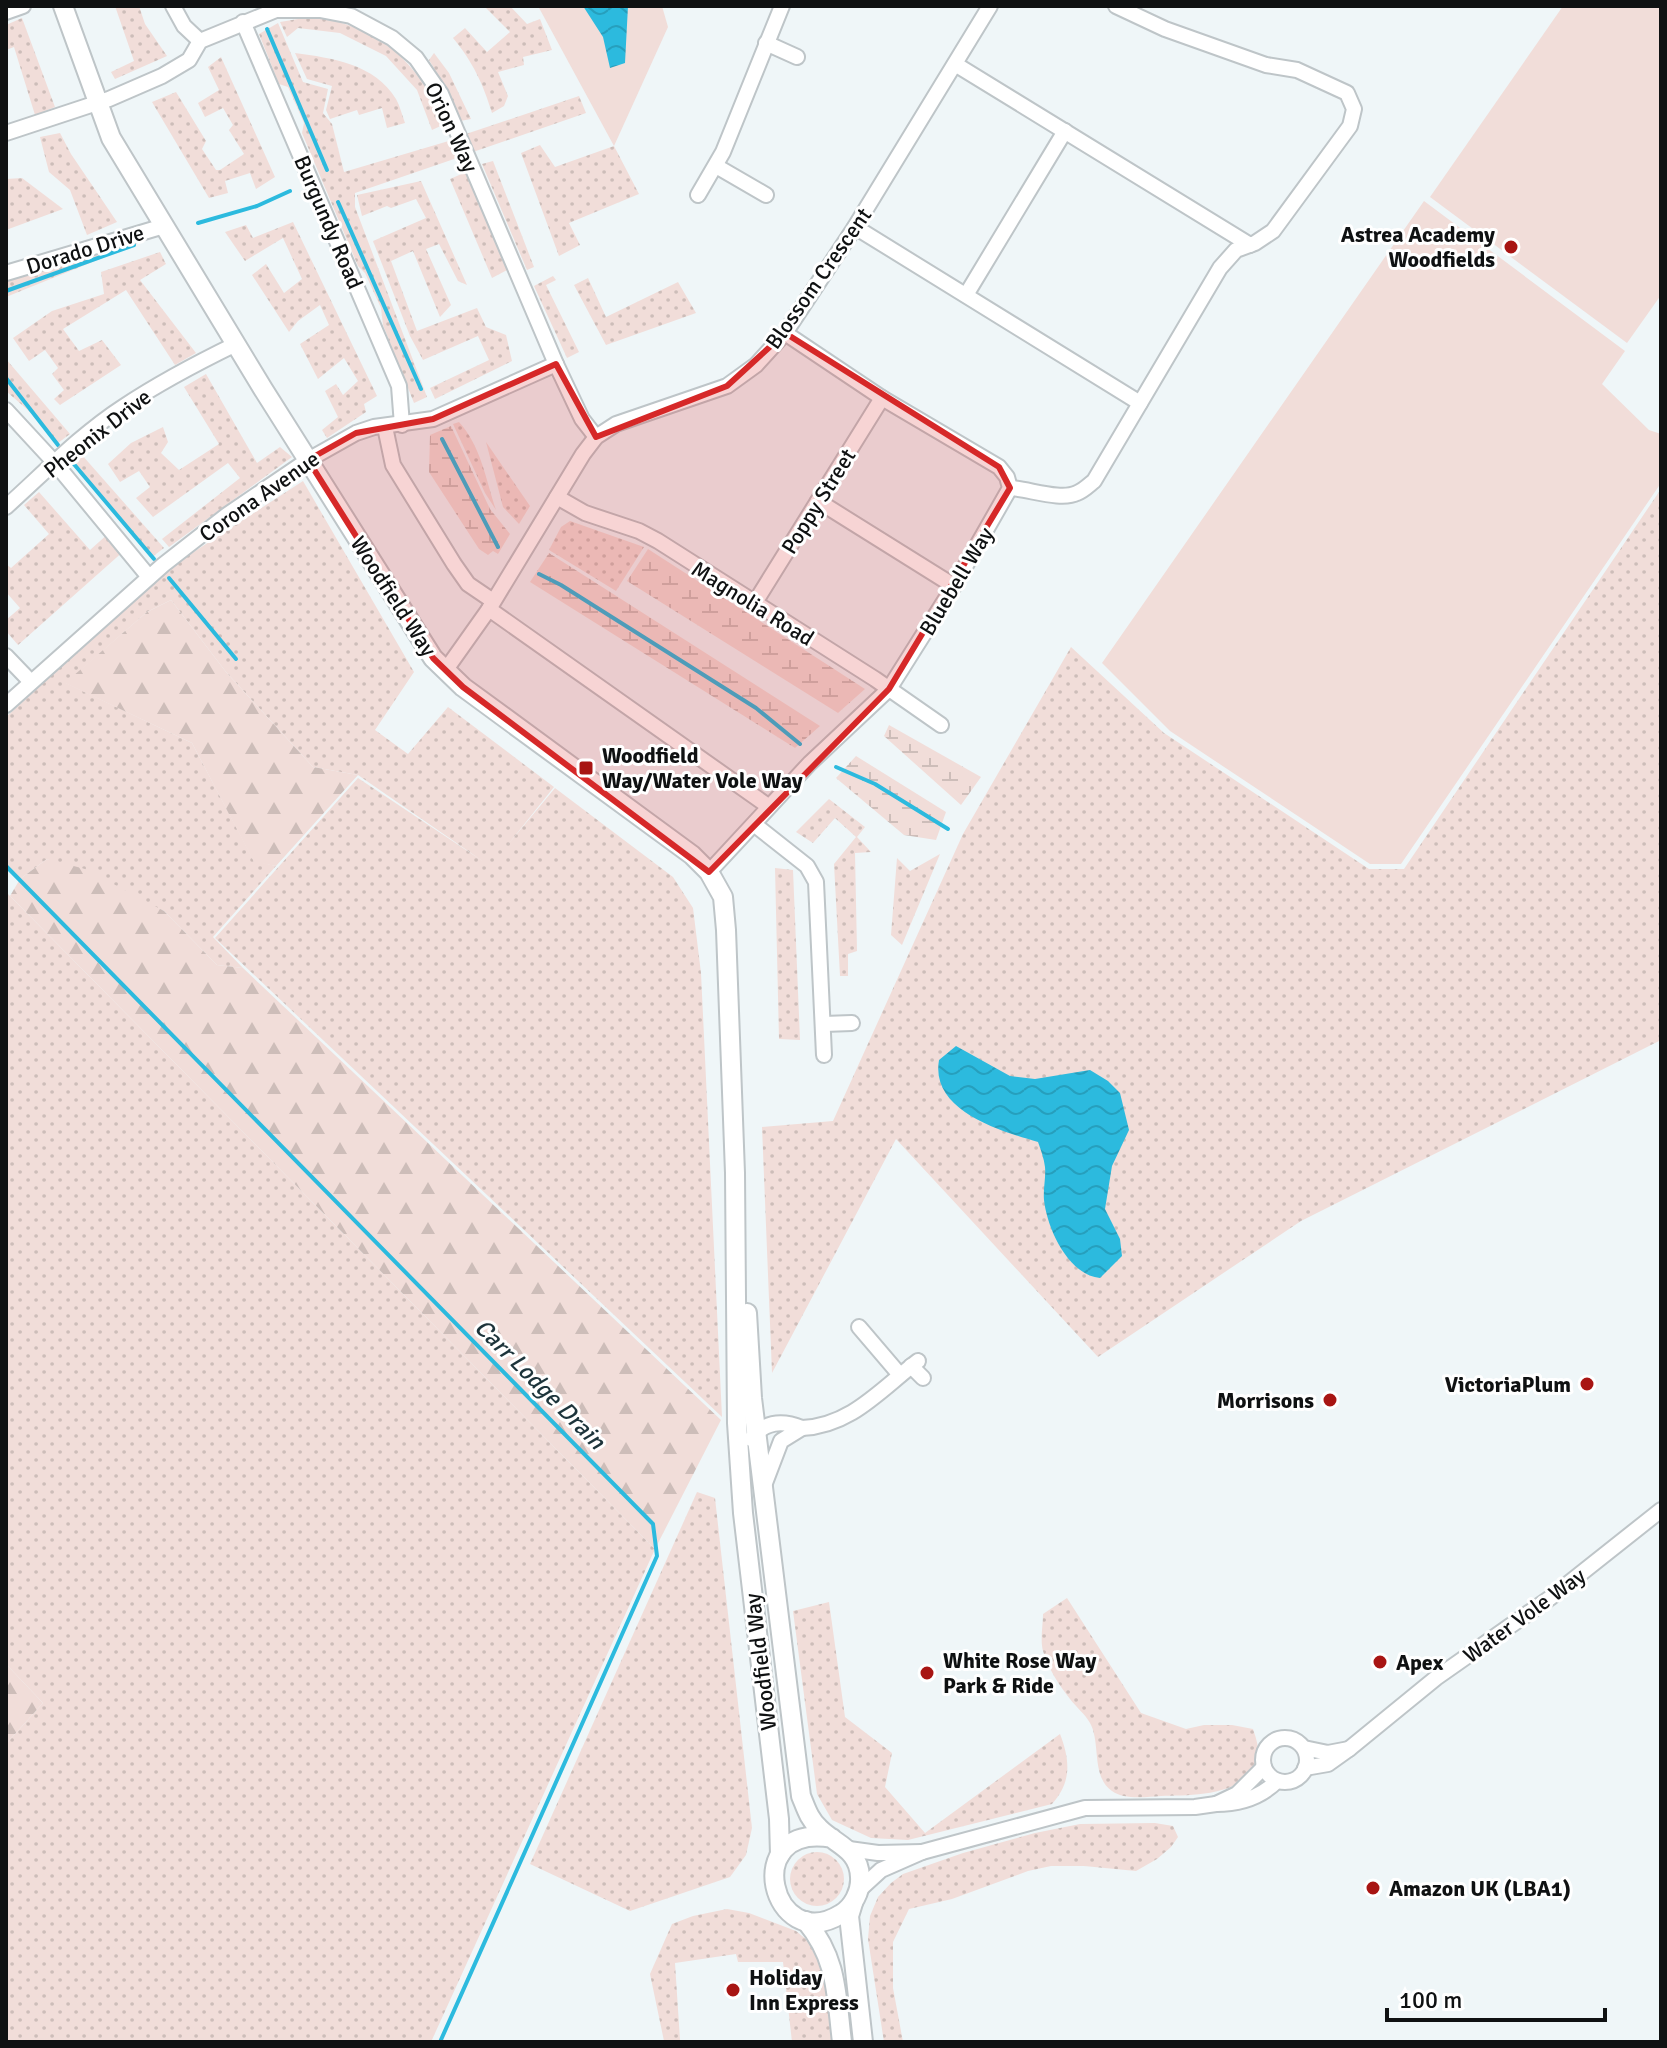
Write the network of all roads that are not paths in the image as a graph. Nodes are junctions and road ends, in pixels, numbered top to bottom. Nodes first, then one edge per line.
1 (23, 6) edge
2 (63, 6) edge
3 (173, 6) edge
4 (782, 6) edge
5 (990, 6) edge
6 (1116, 6) edge
7 (6, 12) edge
8 (243, 22) junction
9 (200, 41) junction
10 (766, 43) junction
11 (797, 57) dead end
12 (955, 64) junction
13 (96, 103) junction
14 (1065, 131) junction
15 (6, 133) edge
16 (716, 166) junction
17 (698, 195) dead end
18 (766, 195) dead end
19 (164, 226) junction
20 (855, 227) junction
21 (1250, 245) junction
22 (6, 273) edge
23 (966, 295) junction
24 (785, 333) junction
25 (236, 344) junction
26 (556, 364) junction
27 (882, 398) junction
28 (1140, 403) junction
29 (6, 410) edge
30 (402, 425) junction
31 (385, 427) junction
32 (596, 437) junction
33 (308, 460) junction
34 (55, 463) junction
35 (1010, 488) junction
36 (557, 497) junction
37 (818, 501) junction
38 (6, 507) edge
39 (149, 577) junction
40 (954, 586) junction
41 (754, 604) junction
42 (491, 605) junction
43 (6, 656) edge
44 (445, 671) junction
45 (31, 682) junction
46 (889, 689) junction
47 (6, 705) edge
48 (941, 725) dead end
49 (768, 806) junction
50 (755, 825) junction
51 (709, 872) junction
52 (852, 1023) dead end
53 (824, 1024) junction
54 (824, 1055) dead end
55 (735, 1173) junction
56 (859, 1327) dead end
57 (910, 1367) junction
58 (923, 1378) dead end
59 (802, 1428) junction
60 (756, 1432) junction
61 (740, 1468) junction
62 (764, 1486) junction
63 (1661, 1510) edge
64 (1304, 1748) junction
65 (1349, 1749) junction
66 (1264, 1767) junction
67 (1305, 1768) junction
68 (1277, 1781) junction
69 (1216, 1804) junction
70 (832, 1838) junction
71 (849, 1849) junction
72 (922, 1852) junction
73 (780, 1855) junction
74 (856, 1896) junction
75 (806, 1921) junction
76 (842, 2042) edge
77 (863, 2042) edge

1 - 7 street
2 - 13 street, Woodfield Way
3 - 9 street
4 - 10 street
5 - 12 street, Blossom Crescent
6 - 21 street
8 - 9 street, Orion Way
8 - 26 street, Orion Way
8 - 30 street, Burgundy Road
9 - 13 street, Orion Way
10 - 11 street
10 - 16 street
12 - 14 street
12 - 20 street, Blossom Crescent
13 - 15 street, Orion Way
13 - 19 street, Woodfield Way
14 - 21 street
14 - 23 street
16 - 17 street
16 - 18 street
19 - 22 street, Dorado Drive
19 - 25 street, Woodfield Way
20 - 23 street
20 - 24 street, Blossom Crescent
21 - 28 street
23 - 28 street
24 - 27 street
24 - 32 street, Blossom Crescent
25 - 33 street, Woodfield Way
25 - 34 street, Pheonix Drive
26 - 30 street, Corona Avenue
26 - 32 street, Orion Way
27 - 35 street
27 - 37 street, Poppy Street
28 - 35 street
29 - 34 street
30 - 31 street, Corona Avenue
31 - 33 street, Corona Avenue
31 - 42 street
32 - 36 street, Blossom Crescent
33 - 39 street, Corona Avenue
33 - 44 street, Woodfield Way
34 - 38 street, Pheonix Drive
34 - 39 street
35 - 40 street, Bluebell Way
36 - 41 street, Magnolia Road
36 - 42 street, Blossom Crescent
37 - 40 street
37 - 41 street, Poppy Street
39 - 45 street, Corona Avenue
40 - 46 street, Bluebell Way
41 - 46 street, Magnolia Road
42 - 44 street, Blossom Crescent
42 - 49 street
43 - 45 street
44 - 51 street, Woodfield Way
45 - 47 street, Corona Avenue
46 - 48 street, Magnolia Road
46 - 49 street, Bluebell Way
49 - 50 street, Bluebell Way
50 - 51 street, Bluebell Way
50 - 53 street
51 - 55 street, Woodfield Way
52 - 53 street
53 - 54 street
55 - 60 street, Woodfield Way
55 - 61 street, Woodfield Way
56 - 57 street
57 - 58 street
57 - 59 street
59 - 60 street
59 - 62 street, Woodfield Way
60 - 61 street, Woodfield Way
60 - 62 street, Woodfield Way
61 - 73 street, Woodfield Way
62 - 70 street, Woodfield Way
63 - 65 street, Water Vole Way
64 - 65 street
64 - 66 street
64 - 67 street
65 - 67 street, Water Vole Way
66 - 68 street
66 - 69 street
67 - 68 street
68 - 69 street
69 - 72 street
70 - 71 street
70 - 73 street
71 - 72 street
71 - 74 street
72 - 74 street
73 - 75 street
74 - 75 street
74 - 77 street
75 - 76 street

